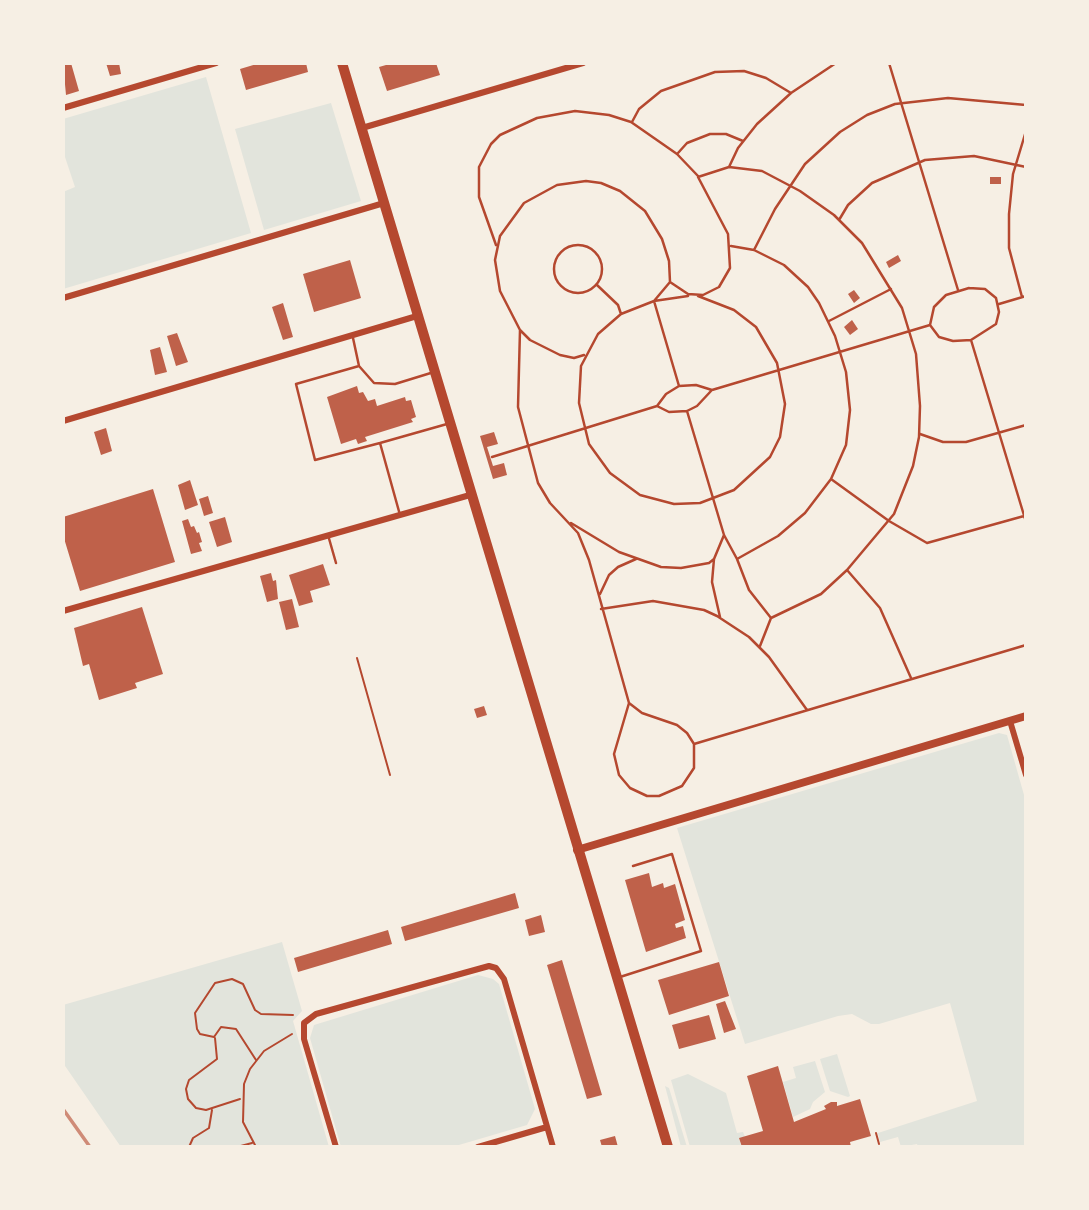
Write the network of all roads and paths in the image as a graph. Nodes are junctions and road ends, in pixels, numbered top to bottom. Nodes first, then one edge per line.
1 (216, 63) edge
2 (342, 63) edge
3 (583, 63) edge
4 (836, 63) edge
5 (889, 63) edge
6 (791, 93) junction
7 (902, 103) junction
8 (1026, 105) edge
9 (63, 108) edge
10 (631, 122) junction
11 (362, 128) junction
12 (1026, 131) edge
13 (743, 141) junction
14 (677, 154) junction
15 (919, 162) junction
16 (1016, 164) junction
17 (729, 167) junction
18 (1026, 167) edge
19 (698, 177) junction
20 (790, 185) junction
21 (384, 203) junction
22 (839, 220) junction
23 (496, 245) junction
24 (731, 246) junction
25 (754, 250) junction
26 (670, 282) junction
27 (597, 285) junction
28 (891, 289) junction
29 (958, 290) junction
30 (696, 296) junction
31 (1024, 296) edge
32 (63, 298) edge
33 (654, 301) junction
34 (999, 304) junction
35 (621, 314) junction
36 (417, 316) junction
37 (829, 321) junction
38 (930, 325) junction
39 (520, 330) junction
40 (910, 331) junction
41 (352, 335) junction
42 (971, 340) junction
43 (841, 352) junction
44 (586, 354) junction
45 (574, 358) junction
46 (359, 366) junction
47 (580, 370) junction
48 (780, 370) junction
49 (434, 372) junction
50 (679, 386) junction
51 (712, 390) junction
52 (657, 406) junction
53 (687, 411) junction
54 (63, 421) edge
55 (449, 423) junction
56 (1026, 425) edge
57 (584, 429) junction
58 (999, 433) junction
59 (920, 434) junction
60 (380, 443) junction
61 (526, 447) junction
62 (492, 457) dead end
63 (831, 479) junction
64 (470, 495) junction
65 (714, 499) junction
66 (400, 515) junction
67 (1024, 516) edge
68 (566, 520) junction
69 (889, 521) junction
70 (1026, 522) edge
71 (328, 535) junction
72 (724, 535) junction
73 (636, 559) junction
74 (714, 559) junction
75 (737, 559) junction
76 (336, 563) dead end
77 (847, 570) junction
78 (599, 596) junction
79 (601, 608) junction
80 (63, 611) edge
81 (720, 617) junction
82 (771, 618) junction
83 (1026, 645) edge
84 (760, 646) junction
85 (357, 658) dead end
86 (911, 679) junction
87 (629, 703) junction
88 (807, 710) junction
89 (1026, 716) edge
90 (1010, 720) junction
91 (694, 744) junction
92 (390, 775) dead end
93 (1026, 775) edge
94 (577, 850) junction
95 (634, 866) dead end
96 (616, 978) junction
97 (293, 1015) dead end
98 (292, 1034) dead end
99 (214, 1037) junction
100 (256, 1060) junction
101 (242, 1099) junction
102 (212, 1109) junction
103 (547, 1127) junction
104 (876, 1133) dead end
105 (253, 1143) junction
106 (879, 1144) dead end
107 (189, 1147) edge
108 (237, 1147) edge
109 (256, 1147) edge
110 (336, 1147) edge
111 (478, 1147) edge
112 (553, 1147) edge
113 (668, 1147) edge

1 - 9 street
2 - 11 main road
3 - 11 street
4 - 6 lane
5 - 7 lane
6 - 10 lane
6 - 13 lane
7 - 8 lane
7 - 15 lane
7 - 20 lane
10 - 14 lane
10 - 23 lane
11 - 21 main road
12 - 16 lane
13 - 14 lane
13 - 17 lane
14 - 19 lane
15 - 16 lane
15 - 22 lane
15 - 29 lane
16 - 18 lane
16 - 31 lane
17 - 19 lane
17 - 20 lane
19 - 24 lane
20 - 22 lane
20 - 25 lane
21 - 32 street
21 - 36 main road
22 - 28 lane
23 - 26 lane
23 - 39 lane
24 - 25 lane
24 - 30 lane
25 - 37 lane
26 - 30 lane
26 - 33 lane
27 - 27 lane
27 - 35 lane
28 - 37 lane
28 - 40 lane
29 - 34 lane
29 - 38 lane
30 - 33 lane
30 - 48 lane
31 - 34 lane
33 - 35 lane
33 - 50 lane
34 - 42 lane
35 - 44 lane
36 - 41 street
36 - 49 main road
37 - 43 lane
38 - 40 lane
38 - 42 lane
39 - 45 lane
39 - 61 lane
40 - 43 lane
40 - 59 lane
41 - 46 lane
41 - 54 street
42 - 58 lane
43 - 48 lane
43 - 63 lane
44 - 45 lane
44 - 47 lane
45 - 47 lane
46 - 49 lane
46 - 60 lane
47 - 57 lane
48 - 51 lane
48 - 65 lane
49 - 55 main road
50 - 51 lane
50 - 52 lane
51 - 53 lane
52 - 53 lane
52 - 57 lane
53 - 65 lane
55 - 60 lane
55 - 64 main road
56 - 58 lane
57 - 61 lane
57 - 65 lane
58 - 59 lane
58 - 67 lane
59 - 69 lane
60 - 66 lane
61 - 62 lane
61 - 68 lane
63 - 69 lane
63 - 75 lane
64 - 66 street
64 - 94 main road
65 - 72 lane
66 - 71 street
67 - 69 lane
67 - 70 lane
68 - 73 lane
68 - 78 lane
69 - 77 lane
71 - 76 lane
71 - 80 street
72 - 74 lane
72 - 75 lane
73 - 74 lane
73 - 78 lane
74 - 81 lane
75 - 82 lane
77 - 82 lane
77 - 86 lane
78 - 79 lane
79 - 81 lane
79 - 87 lane
81 - 84 lane
82 - 84 lane
83 - 86 lane
84 - 88 lane
85 - 92 path
86 - 88 lane
87 - 91 lane
87 - 91 lane
88 - 91 lane
89 - 90 street
90 - 93 street
90 - 94 street
94 - 96 main road
95 - 96 lane
96 - 113 main road
97 - 99 path
98 - 100 path
99 - 100 path
99 - 102 path
100 - 101 path
101 - 102 path
101 - 105 path
102 - 107 path
103 - 110 street
103 - 111 street
103 - 112 street
104 - 106 path
105 - 108 path
105 - 109 path

